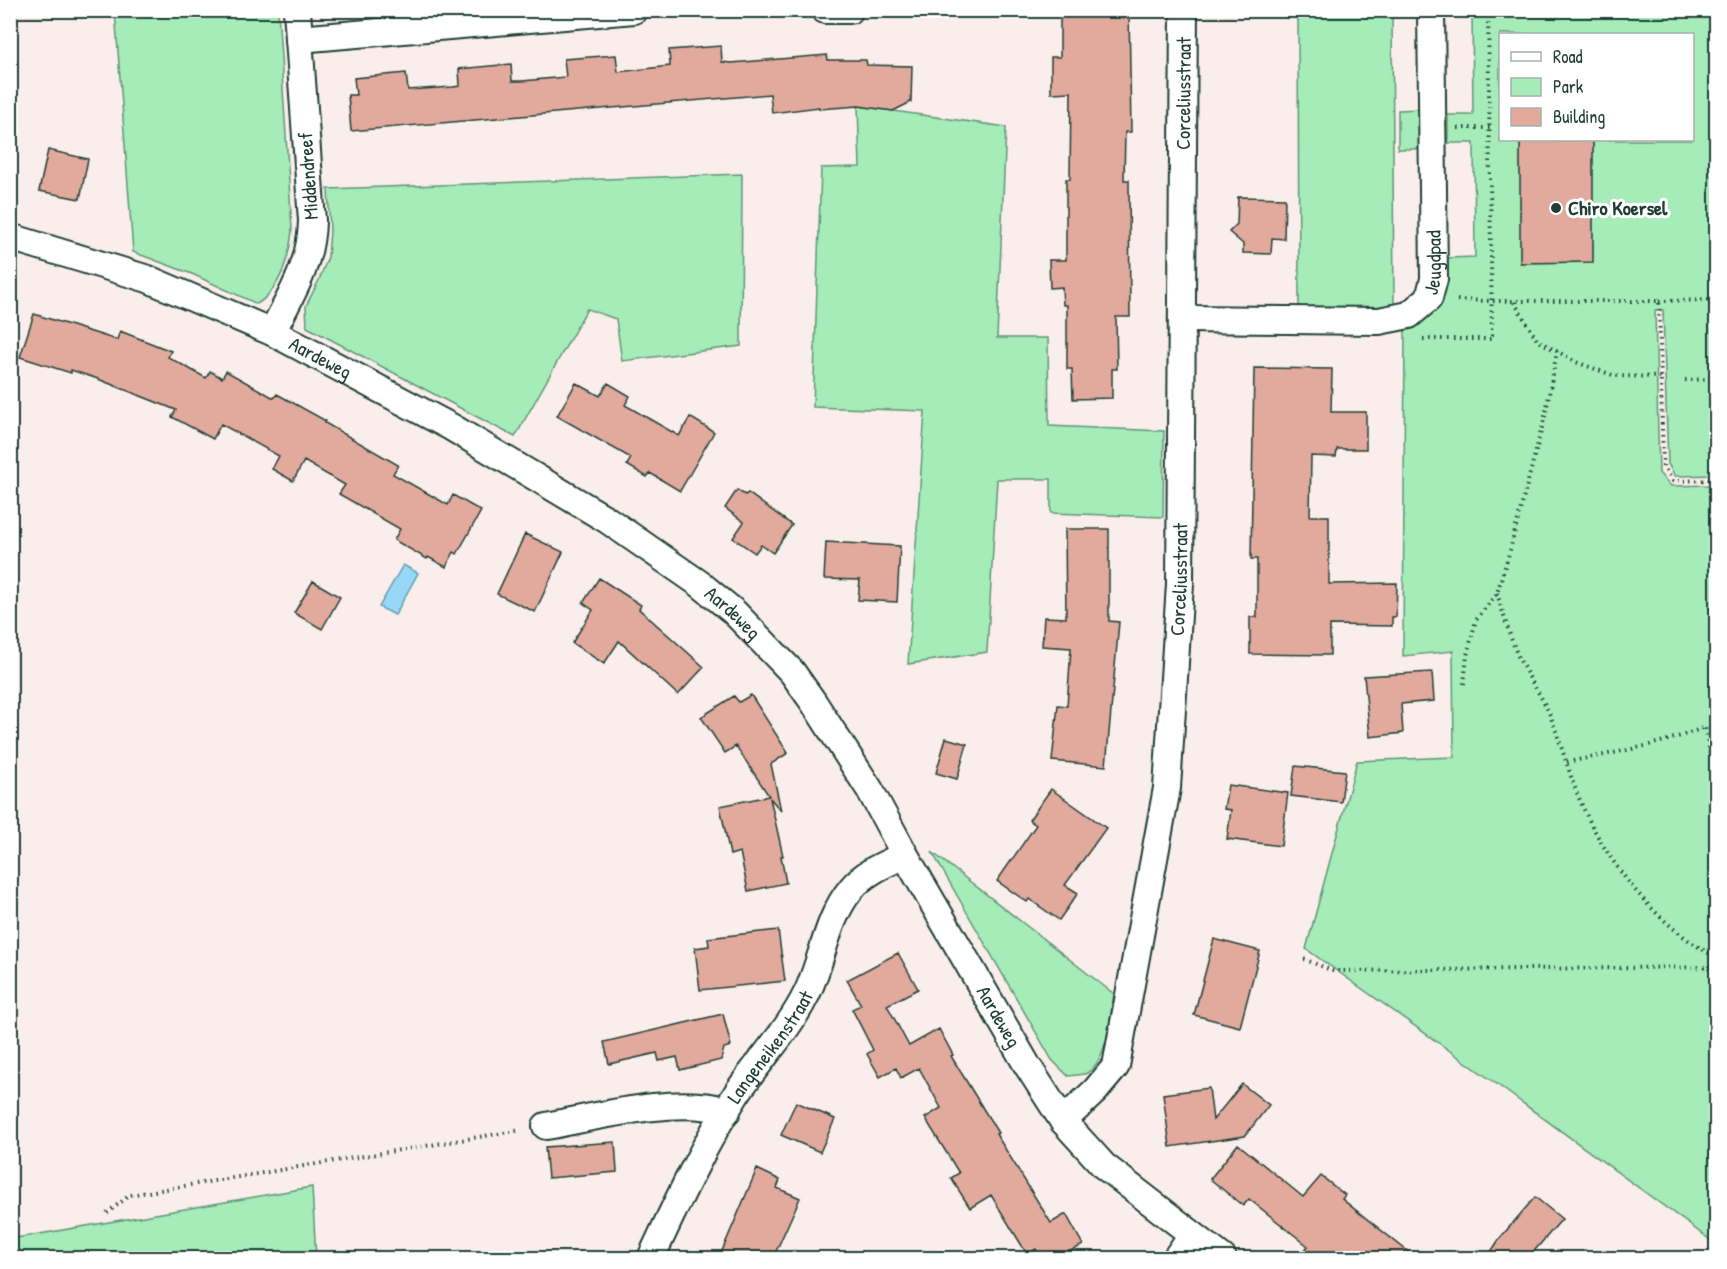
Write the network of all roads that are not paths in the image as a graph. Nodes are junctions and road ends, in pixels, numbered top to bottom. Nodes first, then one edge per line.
1 (297, 10) edge
2 (634, 10) edge
3 (825, 10) edge
4 (850, 10) edge
5 (1185, 10) edge
6 (1431, 10) edge
7 (299, 39) junction
8 (10, 237) edge
9 (1182, 319) junction
10 (273, 332) junction
11 (904, 855) junction
12 (727, 1111) junction
13 (1064, 1120) junction
14 (546, 1126) road end
15 (1192, 1235) junction
16 (651, 1258) edge
17 (1176, 1258) edge
18 (1223, 1258) edge

1 - 7 street, Middendreef
2 - 7 street
3 - 4 street
5 - 9 street, Corceliusstraat
6 - 9 street, Jeugdpad
7 - 10 street, Middendreef
8 - 10 street, Aardeweg
9 - 13 street, Corceliusstraat
10 - 11 street, Aardeweg
11 - 12 street, Langeneikenstraat
11 - 13 street, Aardeweg
12 - 14 street
12 - 16 street, Langeneikenstraat
13 - 15 street, Aardeweg
15 - 17 street
15 - 18 street, Aardeweg

